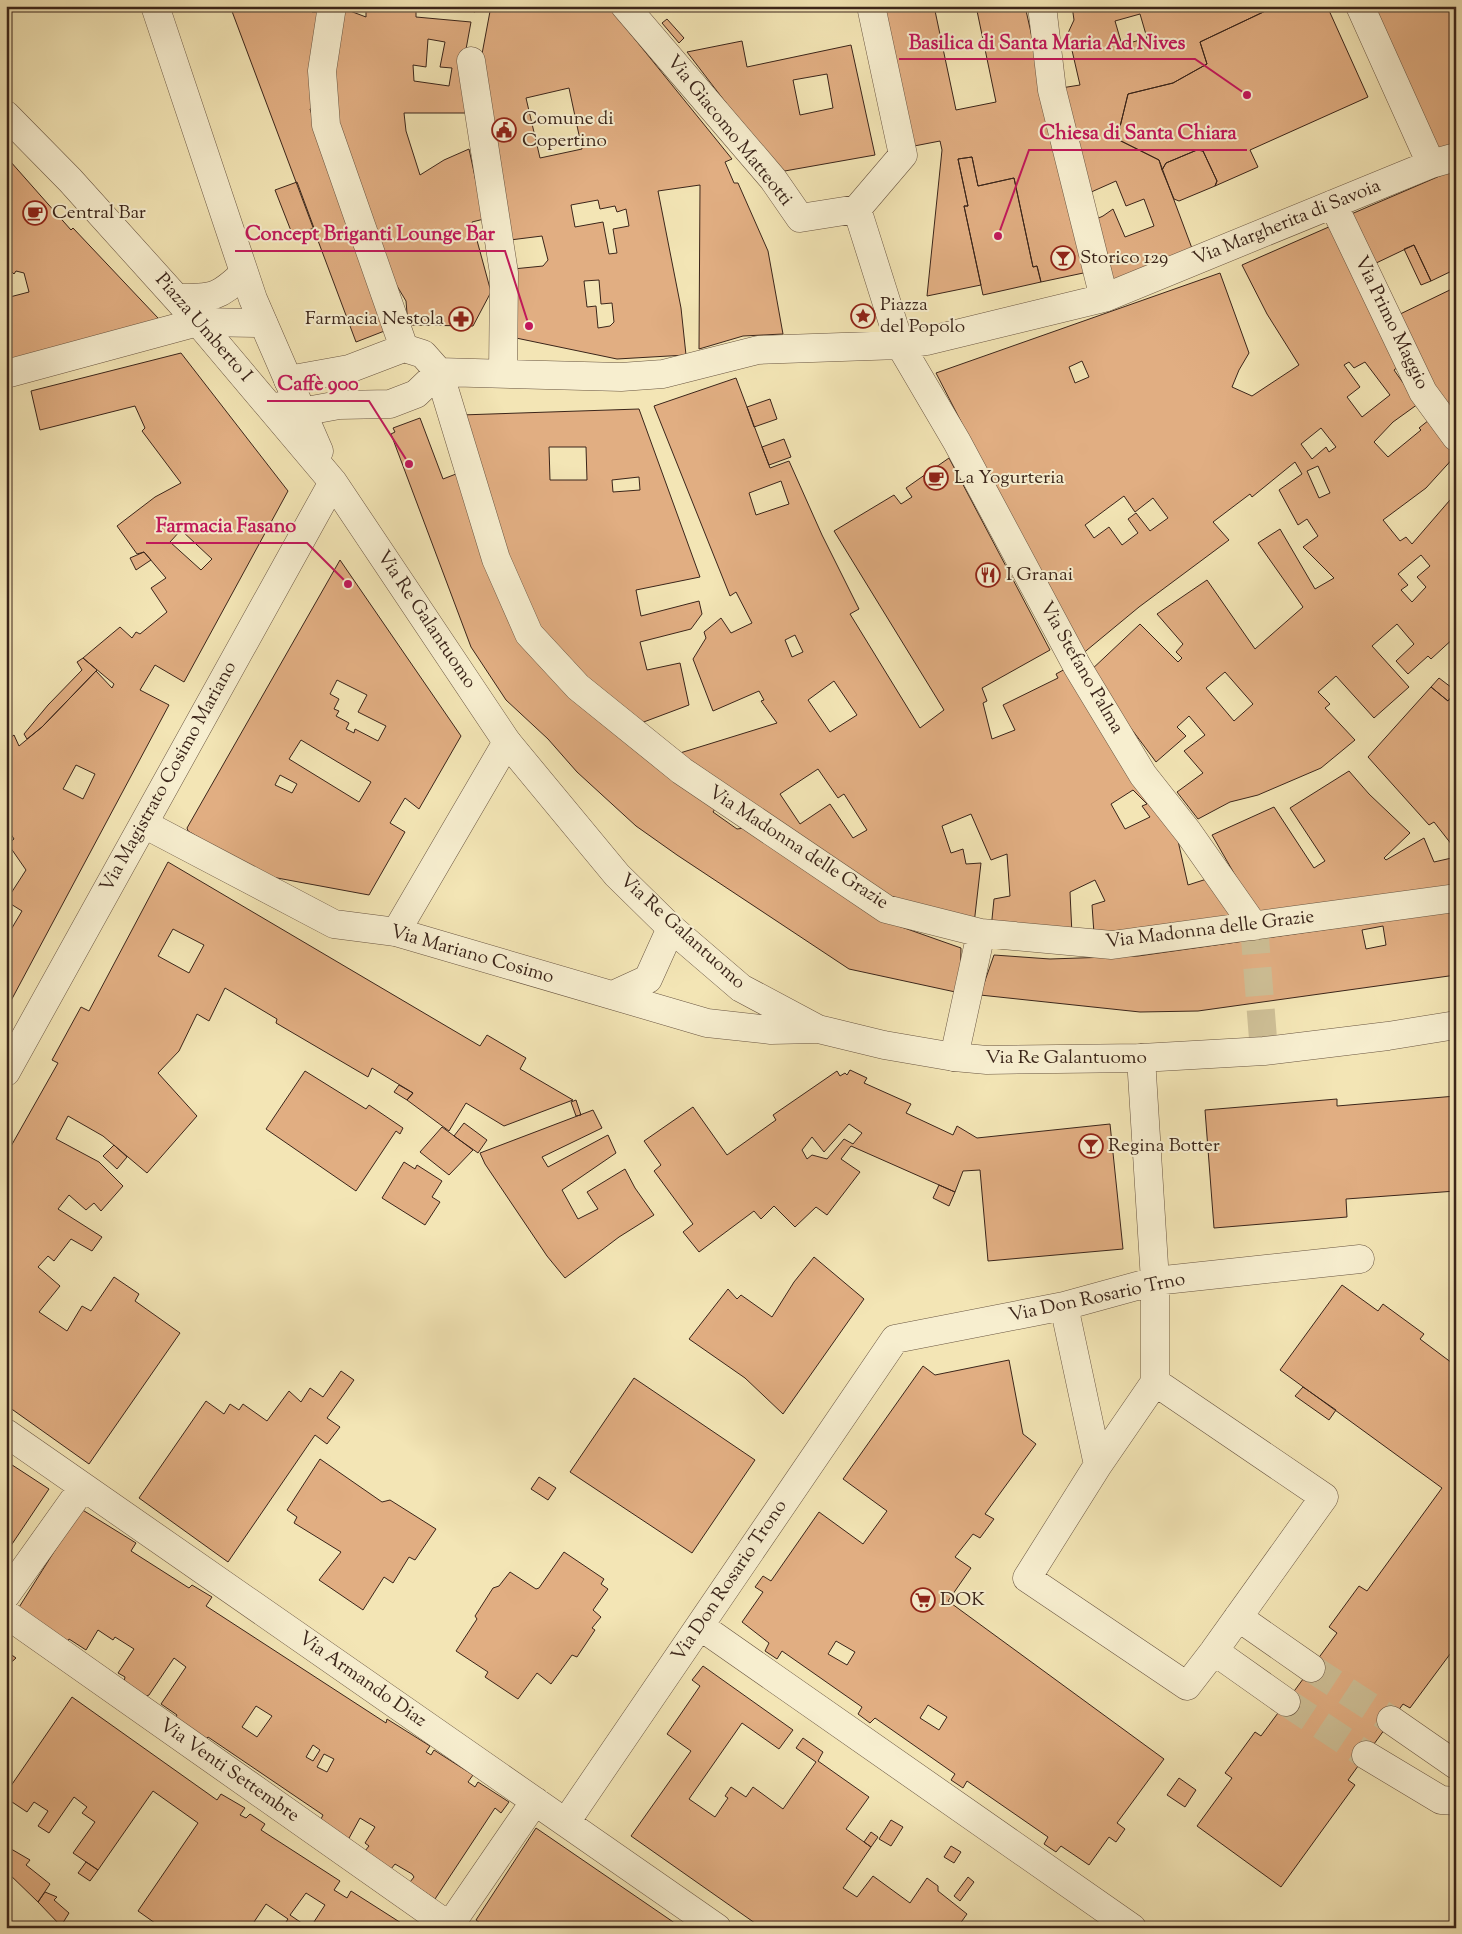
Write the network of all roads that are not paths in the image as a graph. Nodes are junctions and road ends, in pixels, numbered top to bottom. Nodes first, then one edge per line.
1 (155, 6) edge
2 (332, 6) edge
3 (625, 6) edge
4 (871, 6) edge
5 (1042, 6) edge
6 (1360, 6) edge
7 (471, 61) dead end
8 (6, 115) edge
9 (1444, 161) edge
10 (1333, 204) junction
11 (857, 208) junction
12 (244, 272) junction
13 (177, 298) junction
14 (1104, 298) junction
15 (198, 322) junction
16 (263, 323) junction
17 (900, 345) junction
18 (404, 348) junction
19 (439, 372) junction
20 (503, 373) junction
21 (6, 374) edge
22 (288, 380) junction
23 (266, 403) junction
24 (302, 412) junction
25 (1456, 437) edge
26 (333, 482) junction
27 (507, 742) junction
28 (144, 824) junction
29 (1456, 898) edge
30 (1254, 926) junction
31 (671, 928) junction
32 (396, 932) junction
33 (981, 933) junction
34 (613, 995) junction
35 (1456, 1025) edge
36 (818, 1029) junction
37 (954, 1057) junction
38 (1141, 1058) junction
39 (6, 1072) edge
40 (1360, 1259) dead end
41 (1155, 1281) junction
42 (1064, 1306) junction
43 (894, 1339) joint
44 (1155, 1382) junction
45 (6, 1433) edge
46 (1098, 1465) junction
47 (83, 1486) junction
48 (6, 1595) edge
49 (6, 1614) edge
50 (1238, 1617) junction
51 (700, 1626) junction
52 (1214, 1651) junction
53 (1311, 1668) tunnel mouth
54 (1286, 1702) tunnel mouth
55 (1391, 1720) tunnel mouth
56 (1366, 1755) tunnel mouth
57 (1456, 1765) edge
58 (535, 1800) junction
59 (1456, 1801) edge
60 (566, 1822) junction
61 (450, 1927) edge
62 (717, 1928) edge
63 (1132, 1928) edge

1 - 12 street, Piazza Umberto I
2 - 18 street
3 - 11 street, Via Giacomo Matteotti
4 - 11 street
5 - 14 street
6 - 9 street
7 - 20 street
8 - 13 street, Piazza Umberto I
9 - 10 street, Via Margherita di Savoia
10 - 14 street, Via Margherita di Savoia
10 - 25 street, Via Primo Maggio
11 - 17 street
12 - 13 street
12 - 16 street, Piazza Umberto I
13 - 15 street, Piazza Umberto I
14 - 17 street, Via Margherita di Savoia
15 - 16 street
15 - 21 street
15 - 23 street, Piazza Umberto I
16 - 22 street, Piazza Umberto I
17 - 20 street, Via Margherita di Savoia
17 - 30 street, Via Stefano Palma
18 - 19 street
18 - 22 street
19 - 20 street, Via Margherita di Savoia
19 - 24 street
19 - 33 street, Via Madonna delle Grazie
22 - 24 street, Piazza Umberto I
23 - 24 street
23 - 26 street, Piazza Umberto I
24 - 26 street, Piazza Umberto I
26 - 27 street, Via Re Galantuomo
26 - 28 street, Via Magistrato Cosimo Mariano
27 - 31 street, Via Re Galantuomo
27 - 32 street
28 - 32 street, Via Mariano Cosimo
28 - 39 street, Via Magistrato Cosimo Mariano
29 - 30 street, Via Madonna delle Grazie
30 - 33 street, Via Madonna delle Grazie
31 - 34 street
31 - 36 street, Via Re Galantuomo
32 - 34 street, Via Mariano Cosimo
33 - 37 street
34 - 36 street, Via Mariano Cosimo
35 - 38 street, Via Re Galantuomo
36 - 37 street, Via Re Galantuomo
37 - 38 street, Via Re Galantuomo
38 - 41 street
40 - 41 street, Via Don Rosario Trno
41 - 42 street, Via Don Rosario Trno
41 - 44 street
42 - 43 street, Via Don Rosario Trno
42 - 46 street
43 - 51 street, Via Don Rosario Trono
44 - 46 street
44 - 50 street
45 - 47 street, Via Armando Diaz
46 - 52 street
47 - 48 street
47 - 58 street, Via Armando Diaz
49 - 61 street, Via Venti Settembre
50 - 52 street
50 - 53 street
51 - 60 street, Via Don Rosario Trono
51 - 63 street
52 - 54 street
55 - 57 street
56 - 59 street
58 - 60 street, Via Armando Diaz
58 - 61 street
60 - 62 street, Via Armando Diaz

